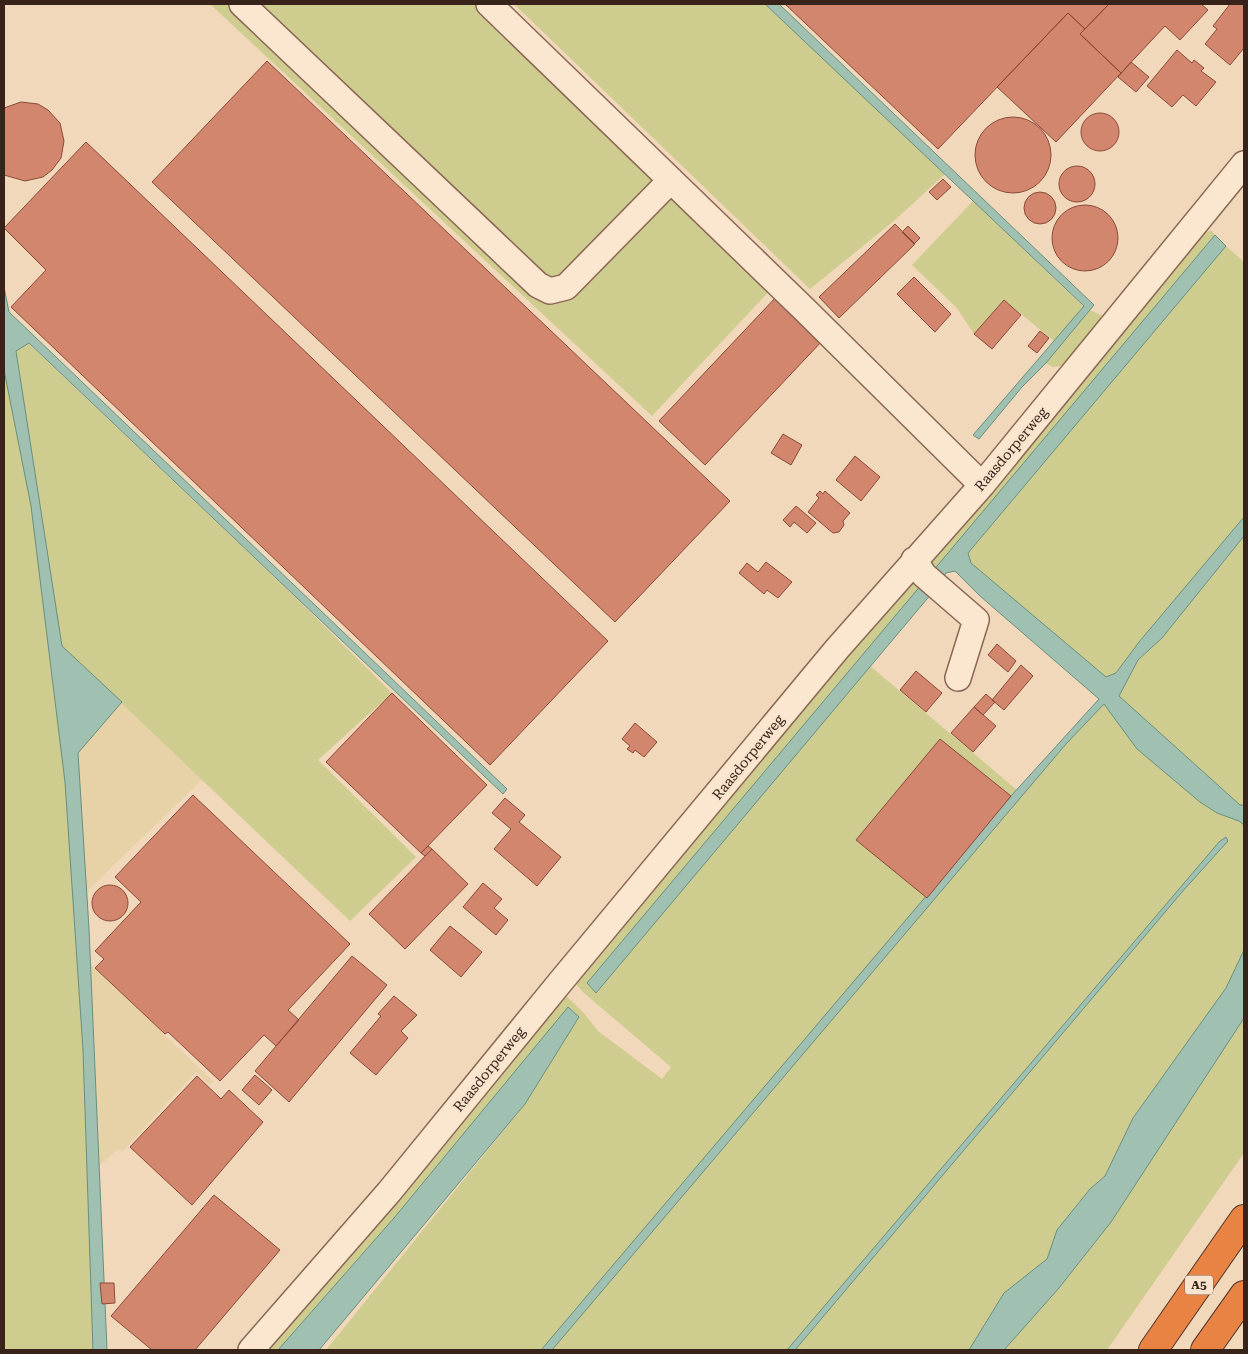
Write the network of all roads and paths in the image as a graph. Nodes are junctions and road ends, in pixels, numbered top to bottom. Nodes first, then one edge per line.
1 (242, 4) edge
2 (489, 4) edge
3 (1244, 164) edge
4 (672, 180) junction
5 (982, 485) junction
6 (926, 575) junction
7 (958, 678) dead end
8 (1244, 1219) edge
9 (1244, 1295) edge
10 (251, 1350) edge
11 (1153, 1350) edge
12 (1205, 1350) edge

1 - 4 street
2 - 4 street
3 - 5 street, Raasdorperweg
4 - 5 street
5 - 6 street, Raasdorperweg
6 - 7 street
6 - 10 street, Raasdorperweg
8 - 11 highway, A5
9 - 12 highway

